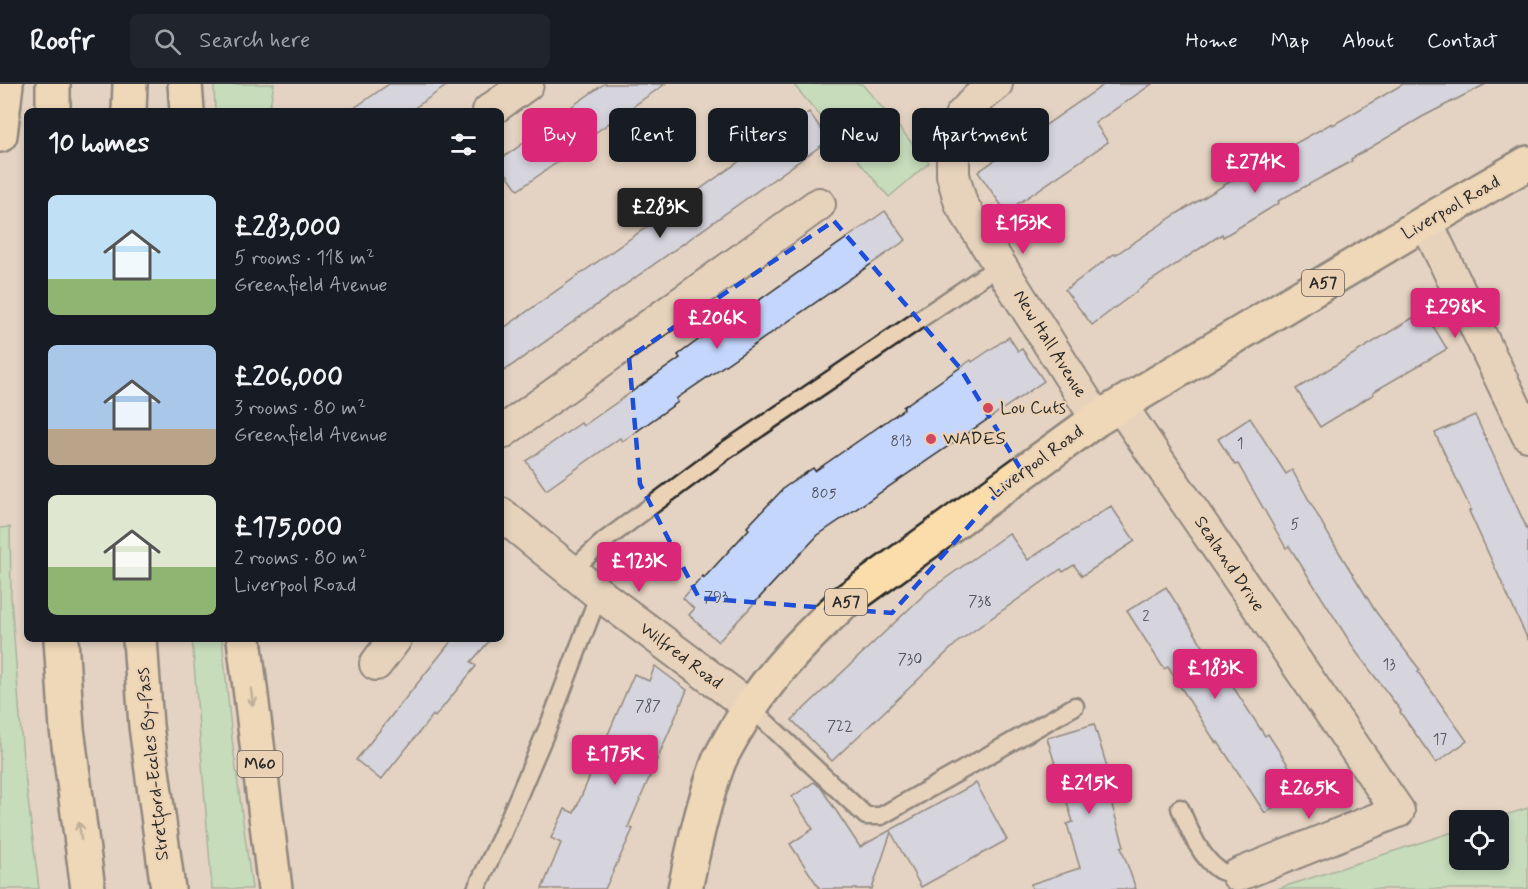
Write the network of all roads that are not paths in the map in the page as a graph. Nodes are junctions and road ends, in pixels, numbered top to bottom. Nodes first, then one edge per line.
1 (6, 84) edge
2 (53, 84) edge
3 (129, 84) edge
4 (184, 84) edge
5 (527, 84) edge
6 (996, 84) edge
7 (52, 108) edge
8 (129, 108) edge
9 (187, 108) edge
10 (493, 108) edge
11 (0, 135) edge
12 (1528, 164) edge
13 (819, 204) dead end
14 (1426, 222) junction
15 (1000, 265) junction
16 (1108, 412) junction
17 (504, 431) edge
18 (1528, 435) edge
19 (504, 516) edge
20 (571, 571) junction
21 (599, 594) junction
22 (61, 642) edge
23 (140, 642) edge
24 (244, 642) edge
25 (393, 642) edge
26 (376, 664) dead end
27 (1075, 706) dead end
28 (750, 707) junction
29 (1180, 808) dead end
30 (1238, 875) joint
31 (88, 889) edge
32 (168, 889) edge
33 (275, 889) edge
34 (476, 889) edge
35 (685, 889) edge

1 - 11 highway
2 - 7 highway
3 - 8 highway
4 - 9 highway
5 - 10 street
6 - 15 street, New Hall Avenue
12 - 14 highway, Liverpool Road / A57
13 - 17 street
14 - 16 highway, Liverpool Road / A57
14 - 18 street
15 - 16 street, New Hall Avenue
15 - 20 lane
16 - 28 highway, Liverpool Road / A57
16 - 30 street, Sealand Drive
19 - 20 street, Wilfred Road
20 - 21 street, Wilfred Road
21 - 28 street, Wilfred Road
21 - 34 lane
31 -> 22 highway
23 - 32 highway, Stretford-Eccles By-Pass
24 -> 33 highway, M60
25 - 26 street
27 - 28 lane
28 - 35 highway, Liverpool Road / A57
29 - 30 lane

